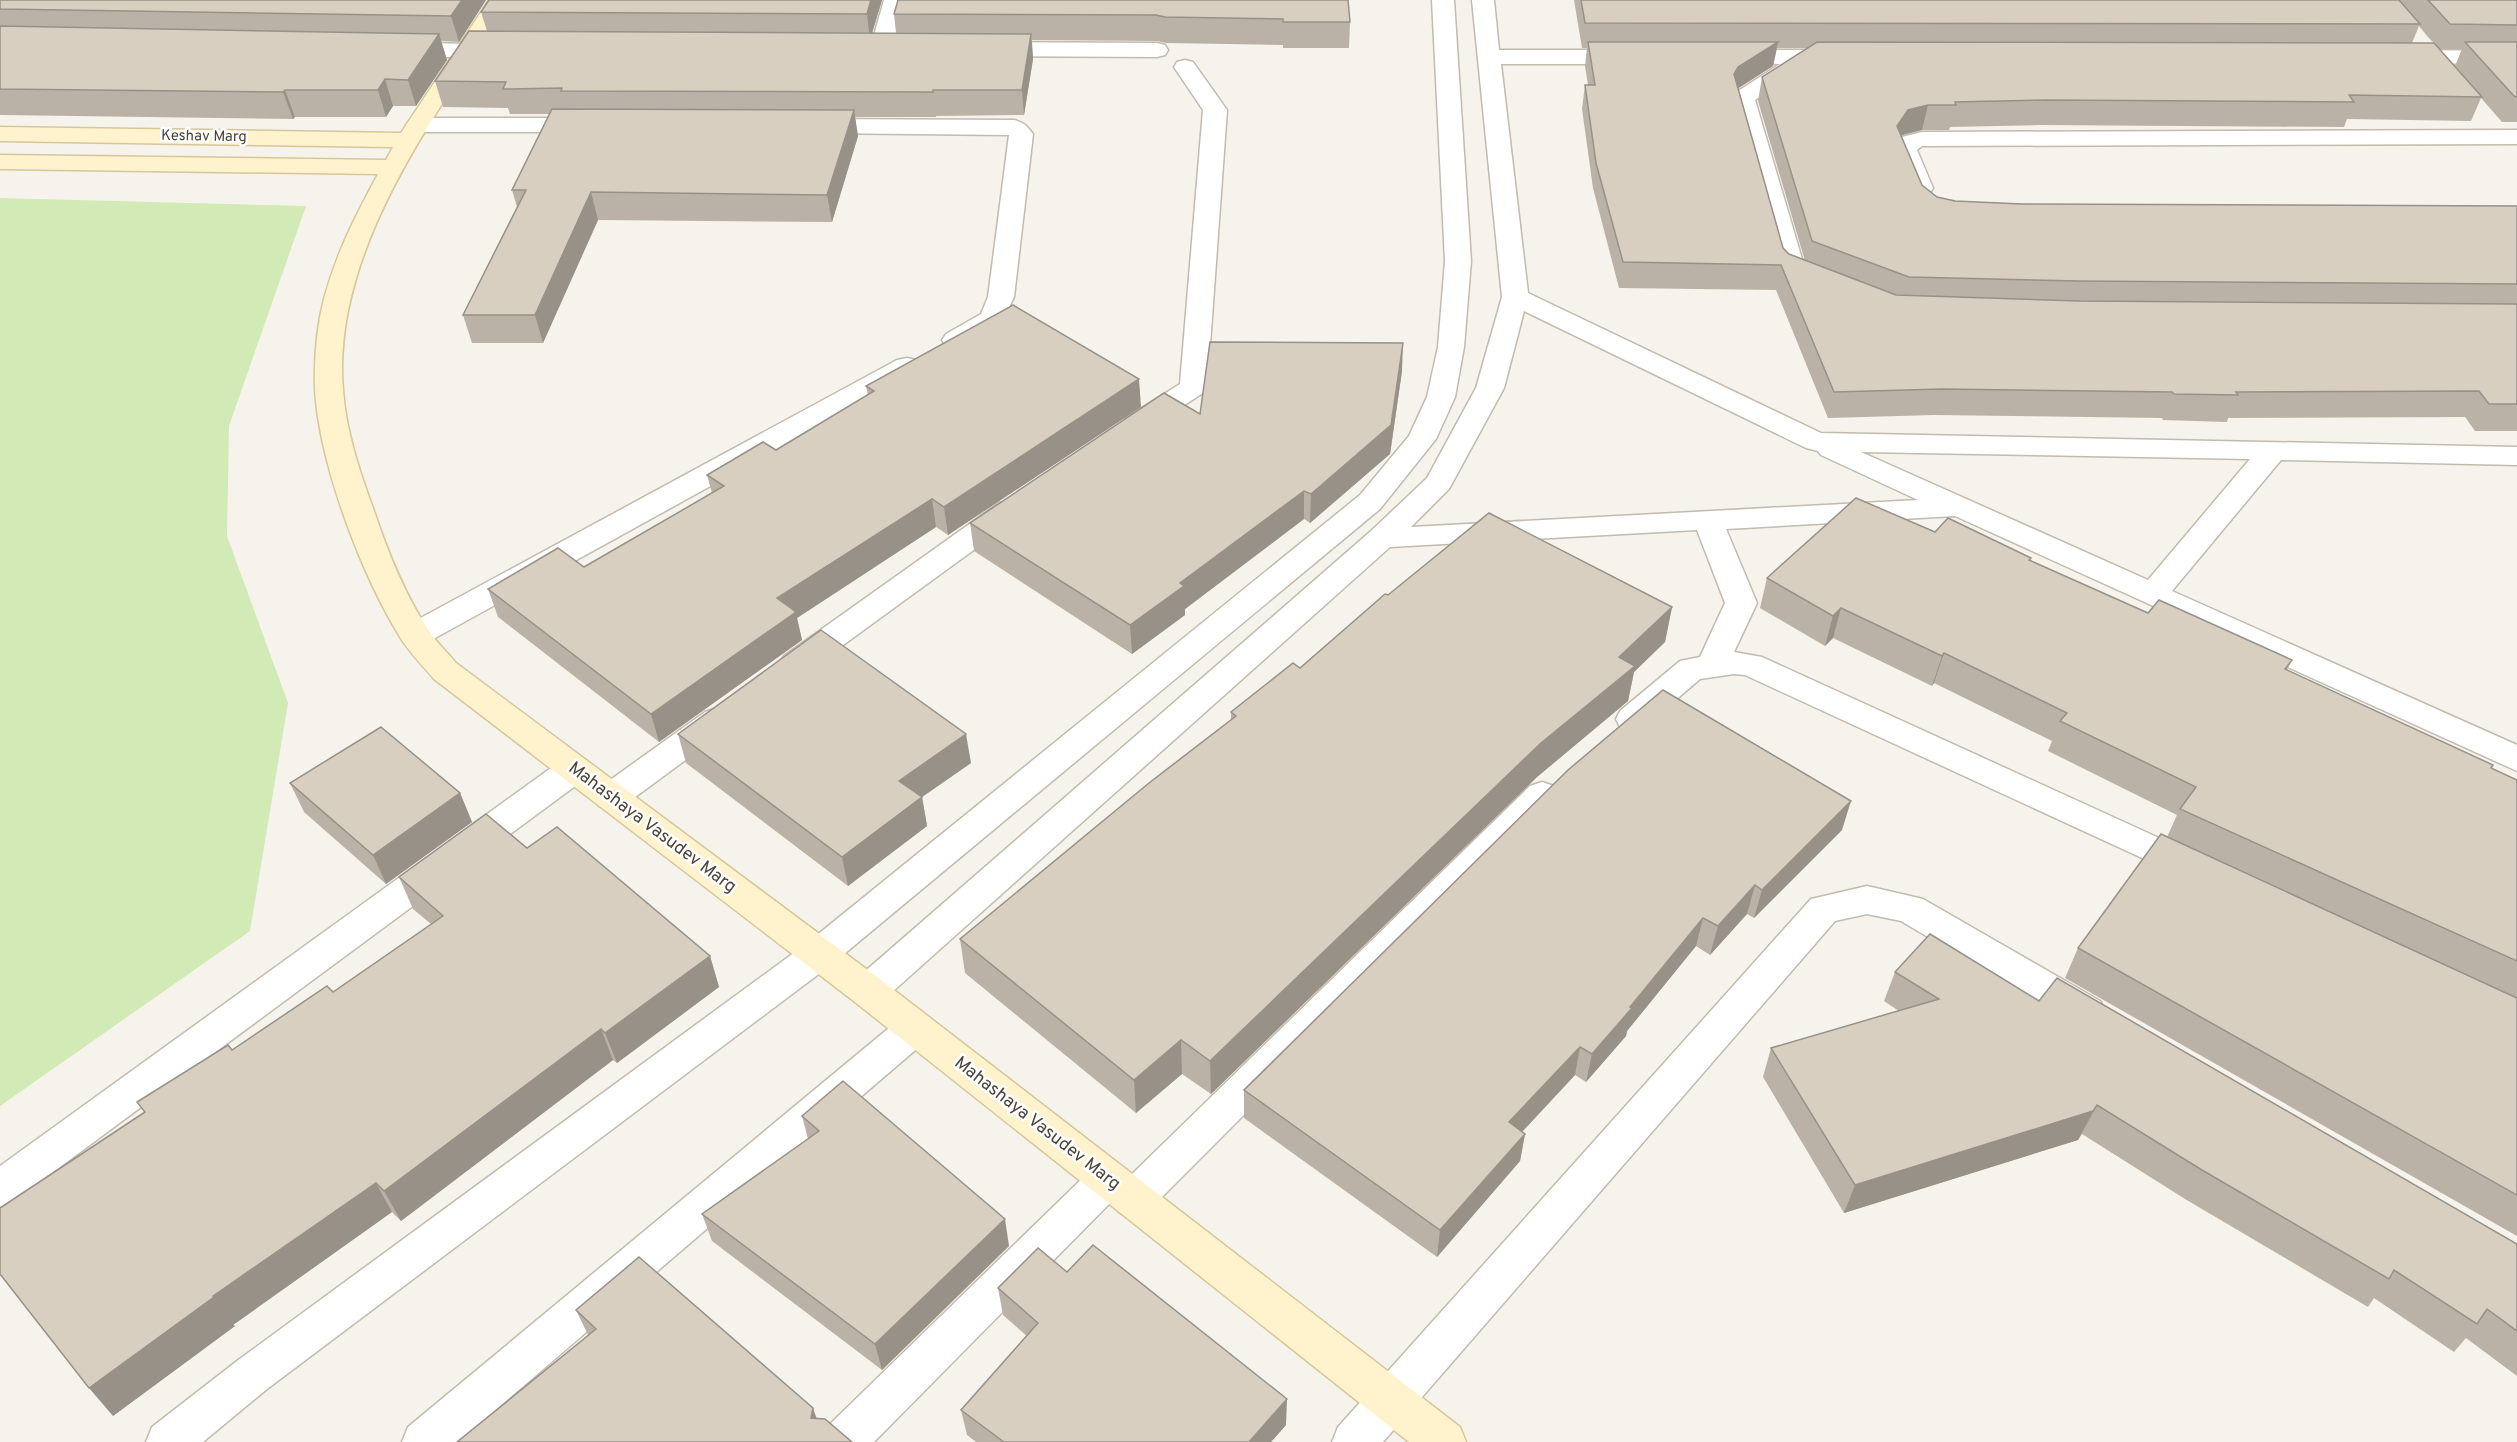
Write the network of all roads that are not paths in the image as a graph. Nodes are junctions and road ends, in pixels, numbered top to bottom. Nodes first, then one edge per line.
1 (500, 0) edge
2 (896, 0) edge
3 (1443, 0) edge
4 (1484, 0) edge
5 (2410, 33) edge
6 (493, 47) edge
7 (383, 49) edge
8 (468, 49) junction
9 (858, 49) edge
10 (881, 49) junction
11 (904, 49) edge
12 (962, 49) edge
13 (1158, 50) dead end
14 (1490, 57) junction
15 (1654, 57) edge
16 (1713, 57) edge
17 (1807, 57) junction
18 (1855, 57) edge
19 (2385, 57) edge
20 (2431, 57) junction
21 (2517, 58) edge
22 (1185, 67) dead end
23 (2446, 75) edge
24 (612, 126) edge
25 (789, 126) edge
26 (2500, 130) edge
27 (0, 134) edge
28 (407, 144) junction
29 (2517, 158) edge
30 (0, 162) edge
31 (1929, 208) edge
32 (1835, 289) edge
33 (1515, 297) junction
34 (1114, 439) edge
35 (1816, 442) junction
36 (2272, 452) junction
37 (2517, 456) edge
38 (1035, 492) edge
39 (1960, 507) junction
40 (1708, 520) junction
41 (1382, 538) junction
42 (2153, 594) junction
43 (415, 635) junction
44 (1713, 664) junction
45 (775, 678) edge
46 (736, 706) edge
47 (1609, 739) edge
48 (2517, 759) edge
49 (574, 769) junction
50 (1567, 774) edge
51 (611, 797) junction
52 (2225, 884) edge
53 (819, 954) junction
54 (868, 991) junction
55 (914, 1029) junction
56 (2116, 1029) edge
57 (0, 1189) edge
58 (1120, 1189) junction
59 (1390, 1400) junction
60 (168, 1442) edge
61 (424, 1442) edge
62 (843, 1442) edge
63 (1354, 1442) edge
64 (1444, 1442) edge

1 - 8 street, Mahashaya Vasudev Marg
2 - 10 street
3 - 53 street
4 - 14 street
5 - 20 street
6 - 8 street
7 - 8 street
8 - 28 street, Mahashaya Vasudev Marg
9 - 10 street
10 - 11 street
12 - 13 street
14 - 15 street
14 - 33 street
16 - 17 street
17 - 18 street
17 - 32 street
19 - 20 street
20 - 21 street
20 - 23 street
22 - 34 street
24 - 28 street
25 - 43 street
26 - 29 street
26 - 31 street
27 - 28 street, Keshav Marg
28 - 30 street, Keshav Marg
28 - 43 street, Mahashaya Vasudev Marg
33 - 35 street
33 - 41 street
35 - 36 street
35 - 39 street
36 - 37 street
36 - 42 street
38 - 45 street
39 - 40 street
39 - 42 street
40 - 41 street
40 - 44 street
41 - 54 street
42 - 48 street
43 - 49 street, Mahashaya Vasudev Marg
44 - 47 street
44 - 52 street
46 - 51 street
49 - 51 street, Mahashaya Vasudev Marg
49 - 57 street
50 - 58 street
51 - 53 street, Mahashaya Vasudev Marg
53 - 54 street, Mahashaya Vasudev Marg
53 - 60 street
54 - 55 street, Mahashaya Vasudev Marg
55 - 58 street, Mahashaya Vasudev Marg
55 - 61 street
56 - 59 street
58 - 59 street, Mahashaya Vasudev Marg
58 - 62 street
59 - 63 street
59 - 64 street, Mahashaya Vasudev Marg

